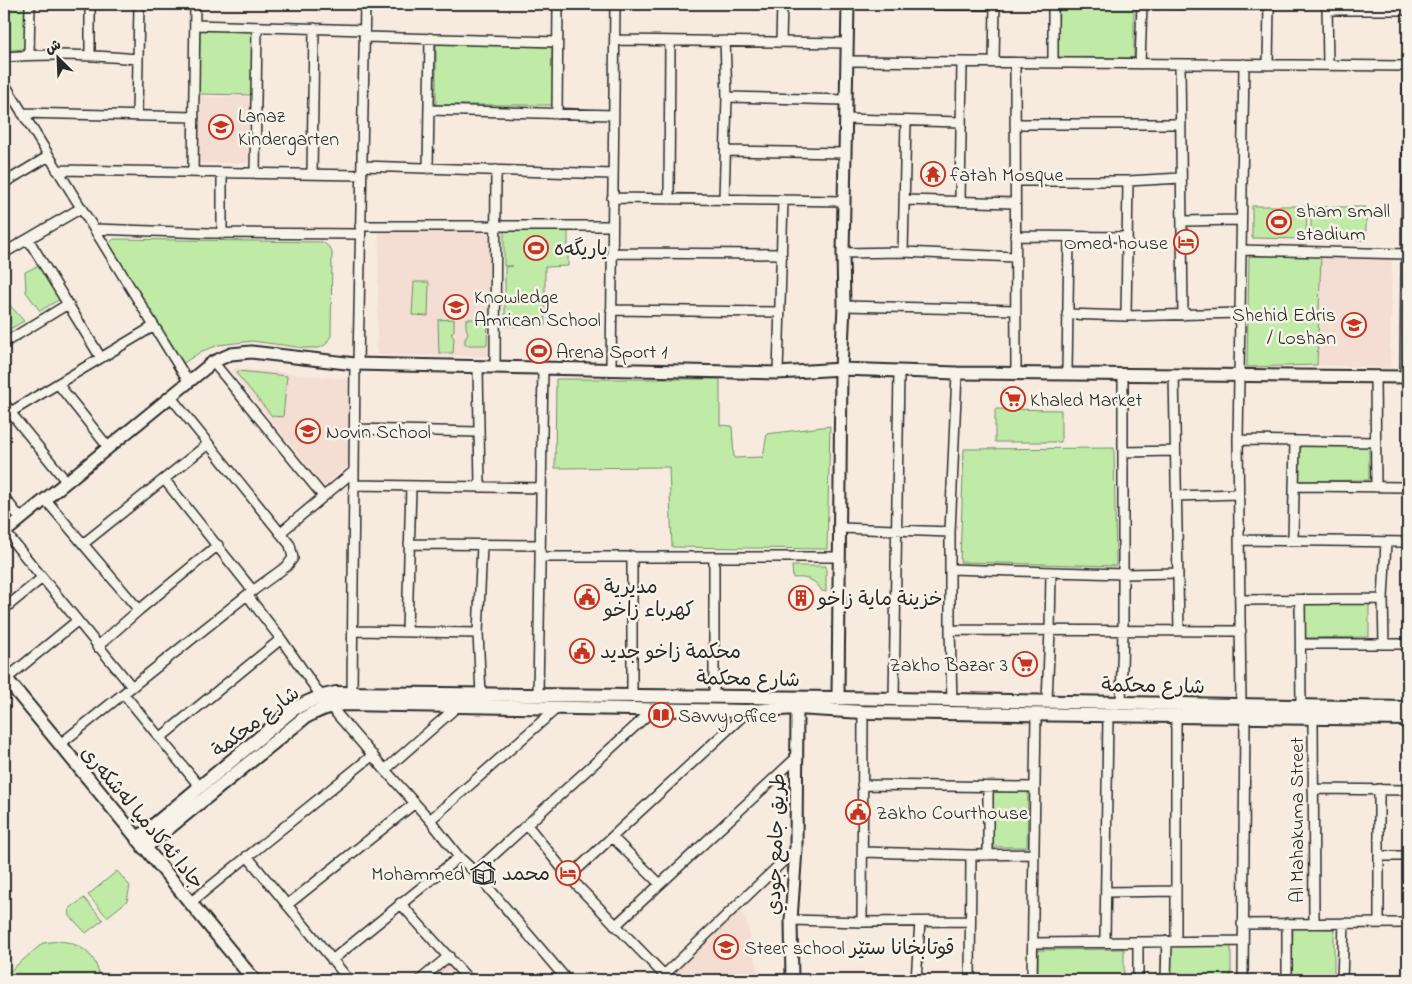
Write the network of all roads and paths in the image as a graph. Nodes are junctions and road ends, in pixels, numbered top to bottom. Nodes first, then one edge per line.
1 (30, 4) edge
2 (90, 4) edge
3 (139, 4) edge
4 (195, 4) edge
5 (365, 4) edge
6 (558, 4) edge
7 (615, 4) edge
8 (782, 4) edge
9 (848, 4) edge
10 (890, 4) edge
11 (995, 4) edge
12 (1053, 4) edge
13 (1142, 4) edge
14 (1176, 4) edge
15 (1269, 4) edge
16 (1327, 7) edge
17 (1408, 10) edge
18 (195, 25) junction
19 (257, 27) junction
20 (314, 28) junction
21 (364, 33) junction
22 (430, 38) junction
23 (614, 40) junction
24 (670, 41) junction
25 (725, 41) junction
26 (557, 42) junction
27 (781, 42) junction
28 (847, 42) junction
29 (29, 55) junction
30 (90, 55) junction
31 (4, 57) edge
32 (138, 59) junction
33 (847, 61) junction
34 (962, 62) junction
35 (994, 62) junction
36 (1015, 63) junction
37 (1052, 63) junction
38 (1140, 64) junction
39 (1180, 64) junction
40 (1244, 64) junction
41 (1268, 65) junction
42 (1328, 65) junction
43 (1408, 66) edge
44 (4, 83) edge
45 (727, 97) junction
46 (845, 100) junction
47 (429, 110) junction
48 (22, 113) junction
49 (557, 114) junction
50 (137, 115) junction
51 (613, 116) junction
52 (194, 117) junction
53 (846, 119) junction
54 (906, 120) junction
55 (961, 122) junction
56 (1015, 124) junction
57 (1181, 124) junction
58 (726, 151) junction
59 (845, 153) junction
60 (49, 156) junction
61 (428, 169) junction
62 (58, 170) junction
63 (496, 170) junction
64 (362, 171) junction
65 (193, 172) junction
66 (222, 173) junction
67 (255, 173) junction
68 (312, 174) junction
69 (612, 174) junction
70 (1182, 178) junction
71 (1015, 181) junction
72 (1128, 181) junction
73 (4, 183) edge
74 (612, 198) junction
75 (669, 199) junction
76 (724, 199) junction
77 (783, 200) junction
78 (904, 200) junction
79 (844, 202) junction
80 (960, 202) junction
81 (1015, 203) junction
82 (81, 208) junction
83 (1241, 220) junction
84 (1182, 221) junction
85 (1407, 223) edge
86 (495, 226) junction
87 (612, 226) junction
88 (94, 229) junction
89 (360, 230) junction
90 (222, 234) junction
91 (1016, 236) junction
92 (1069, 237) junction
93 (1127, 237) junction
94 (28, 239) junction
95 (1240, 250) junction
96 (904, 252) junction
97 (4, 253) edge
98 (612, 253) junction
99 (843, 253) junction
100 (781, 254) junction
101 (1407, 254) junction
102 (1016, 257) junction
103 (68, 304) junction
104 (844, 306) junction
105 (611, 310) junction
106 (1015, 310) junction
107 (780, 312) junction
108 (1240, 313) junction
109 (1067, 314) junction
110 (1183, 315) junction
111 (1126, 316) junction
112 (154, 326) junction
113 (4, 343) edge
114 (101, 358) junction
115 (213, 362) junction
116 (357, 364) junction
117 (478, 367) junction
118 (495, 367) junction
119 (543, 368) junction
120 (841, 369) junction
121 (611, 370) junction
122 (900, 371) junction
123 (778, 373) junction
124 (956, 373) junction
125 (1016, 373) junction
126 (1067, 374) junction
127 (1122, 374) junction
128 (1174, 374) junction
129 (1239, 375) junction
130 (1375, 377) junction
131 (1406, 377) edge
132 (188, 381) junction
133 (58, 384) junction
134 (170, 396) junction
135 (4, 402) edge
136 (7, 414) edge
137 (355, 429) junction
138 (478, 432) junction
139 (1238, 440) junction
140 (1295, 441) junction
141 (1376, 442) junction
142 (208, 444) junction
143 (108, 447) junction
144 (1123, 452) junction
145 (1175, 452) junction
146 (354, 471) junction
147 (164, 478) junction
148 (66, 481) junction
149 (354, 485) junction
150 (411, 486) junction
151 (1294, 486) junction
152 (480, 487) junction
153 (1376, 487) junction
154 (1408, 487) edge
155 (541, 488) junction
156 (1238, 494) junction
157 (323, 496) junction
158 (1176, 496) junction
159 (4, 497) edge
160 (45, 499) junction
161 (21, 519) junction
162 (840, 528) junction
163 (898, 530) junction
164 (4, 532) edge
165 (950, 532) junction
166 (280, 533) junction
167 (1239, 540) junction
168 (1293, 541) junction
169 (1386, 542) junction
170 (1408, 542) edge
171 (83, 544) junction
172 (409, 544) junction
173 (218, 545) junction
174 (482, 545) junction
175 (540, 545) junction
176 (632, 556) junction
177 (540, 557) junction
178 (840, 557) junction
179 (714, 558) junction
180 (950, 569) junction
181 (1051, 572) junction
182 (1178, 573) junction
183 (1123, 574) junction
184 (42, 578) junction
185 (250, 593) junction
186 (1383, 599) junction
187 (1240, 600) junction
188 (1300, 600) junction
189 (4, 609) edge
190 (139, 610) junction
191 (77, 621) junction
192 (950, 630) junction
193 (1050, 630) junction
194 (1124, 630) junction
195 (353, 631) junction
196 (407, 631) junction
197 (1179, 631) junction
198 (1240, 631) junction
199 (478, 634) junction
200 (281, 639) junction
201 (1301, 644) junction
202 (1384, 644) junction
203 (1408, 644) edge
204 (97, 647) junction
205 (5, 678) edge
206 (132, 688) junction
207 (352, 693) junction
208 (124, 694) junction
209 (481, 694) junction
210 (538, 695) junction
211 (583, 695) junction
212 (632, 695) junction
213 (321, 696) junction
214 (714, 696) junction
215 (838, 698) junction
216 (894, 699) junction
217 (952, 701) junction
218 (1047, 701) junction
219 (1121, 703) junction
220 (459, 705) junction
221 (330, 706) junction
222 (1301, 707) junction
223 (797, 708) junction
224 (1408, 708) edge
225 (556, 709) junction
226 (583, 709) junction
227 (653, 710) junction
228 (748, 711) junction
229 (1243, 711) junction
230 (863, 712) junction
231 (1360, 712) junction
232 (1380, 713) junction
233 (1036, 714) junction
234 (1108, 715) junction
235 (1176, 716) junction
236 (1313, 718) junction
237 (1408, 718) edge
238 (160, 738) junction
239 (59, 745) junction
240 (373, 755) junction
241 (796, 758) junction
242 (384, 770) junction
243 (862, 785) junction
244 (200, 787) junction
245 (988, 787) junction
246 (1034, 787) junction
247 (1313, 789) junction
248 (1379, 790) junction
249 (1408, 790) edge
250 (415, 803) junction
251 (430, 820) junction
252 (527, 826) junction
253 (612, 837) junction
254 (141, 844) junction
255 (796, 849) junction
256 (862, 852) junction
257 (1034, 854) junction
258 (971, 855) junction
259 (988, 855) junction
260 (247, 856) junction
261 (1379, 856) junction
262 (1408, 856) edge
263 (459, 857) junction
264 (474, 872) junction
265 (568, 877) junction
266 (660, 884) junction
267 (1106, 892) junction
268 (1176, 892) junction
269 (190, 903) junction
270 (400, 903) junction
271 (287, 905) junction
272 (791, 920) junction
273 (970, 921) junction
274 (862, 922) junction
275 (920, 922) junction
276 (1287, 923) junction
277 (1314, 923) junction
278 (1344, 923) junction
279 (1379, 923) junction
280 (1408, 923) edge
281 (1242, 924) junction
282 (615, 926) junction
283 (1242, 940) junction
284 (1172, 941) junction
285 (1105, 942) junction
286 (1138, 942) junction
287 (1032, 943) junction
288 (449, 956) junction
289 (332, 960) junction
290 (666, 978) edge
291 (254, 980) edge
292 (349, 980) edge
293 (420, 980) edge
294 (469, 980) edge
295 (568, 980) edge
296 (792, 980) edge
297 (916, 980) edge
298 (970, 980) edge
299 (1032, 980) edge
300 (1138, 980) edge
301 (1166, 980) edge
302 (1243, 980) edge
303 (1286, 980) edge
304 (1342, 980) edge

1 - 29 street
2 - 30 street
3 - 32 street
4 - 18 street
5 - 21 street
6 - 26 street
7 - 23 street
8 - 27 street
9 - 28 street
10 - 11 street
11 - 35 street
12 - 37 street
13 - 38 street
14 - 15 street
15 - 41 street
16 - 17 street
16 - 42 street
18 - 19 street
18 - 52 street
19 - 20 street
19 - 67 street
20 - 21 street
20 - 68 street
21 - 22 street
21 - 64 street
22 - 26 street
22 - 47 street
23 - 24 street
23 - 51 street
24 - 25 street
24 - 75 street
25 - 27 street
25 - 45 street
26 - 49 street
27 - 28 street
28 - 33 street
29 - 30 street
29 - 31 street
30 - 32 street
32 - 50 street
33 - 34 street
33 - 46 street
34 - 35 street
34 - 55 street
35 - 36 street
36 - 37 street
36 - 56 street
37 - 38 street
38 - 39 street
39 - 40 street
39 - 57 street
40 - 41 street
40 - 83 street
41 - 42 street
42 - 43 street
43 - 85 street
44 - 48 street
45 - 46 street
45 - 58 street
46 - 53 street
47 - 49 street
47 - 61 street
48 - 50 street
48 - 60 street
49 - 51 street
50 - 52 street
51 - 69 street
52 - 65 street
53 - 54 street
53 - 59 street
54 - 55 street
54 - 78 street
55 - 80 street
56 - 57 street
56 - 71 street
57 - 70 street
58 - 59 street
58 - 76 street
59 - 79 street
60 - 62 street
60 - 73 street
61 - 63 street
61 - 64 street
62 - 65 street
62 - 82 street
63 - 69 street
63 - 86 street
64 - 68 street
64 - 89 street
65 - 66 street
66 - 67 street
66 - 90 street
67 - 68 street
69 - 74 street
70 - 72 street
70 - 84 street
71 - 72 street
71 - 81 street
72 - 93 street
74 - 75 street
74 - 87 street
75 - 76 street
76 - 77 street
77 - 79 street
77 - 100 street
78 - 80 street
78 - 96 street
79 - 99 street
80 - 81 street
81 - 91 street
82 - 88 street
82 - 94 street
83 - 84 street
83 - 95 street
84 - 110 street
85 - 101 street
86 - 87 street
86 - 89 street
86 - 118 street
87 - 98 street
88 - 90 street
88 - 112 street
89 - 90 street
89 - 116 street
91 - 92 street
91 - 102 street
92 - 93 street
92 - 109 street
93 - 111 street
94 - 97 street
94 - 103 street
95 - 101 street
95 - 108 street
96 - 99 street
96 - 102 street
98 - 100 street
98 - 105 street
99 - 104 street
100 - 107 street
101 - 131 street
102 - 106 street
103 - 113 street
103 - 114 street
104 - 106 street
104 - 120 street
105 - 107 street
105 - 121 street
106 - 125 street
107 - 123 street
108 - 110 street
108 - 129 street
109 - 111 street
109 - 126 street
110 - 111 street
112 - 114 street
112 - 132 street
114 - 133 street
115 - 116 street
115 - 132 street
115 - 157 street
116 - 117 street
116 - 137 street
117 - 118 street
117 - 138 street
118 - 119 street
119 - 121 street
119 - 155 street
120 - 122 street
120 - 123 street
120 - 162 street
121 - 123 street
122 - 124 street
122 - 163 street
124 - 125 street
124 - 165 street
125 - 126 street
126 - 127 street
127 - 128 street
127 - 144 street
128 - 129 street
128 - 145 street
129 - 130 street
129 - 139 street
130 - 131 street
130 - 141 street
132 - 134 street
133 - 136 street
133 - 143 street
134 - 142 street
134 - 143 street
135 - 136 street
136 - 148 street
137 - 138 street
137 - 146 street
138 - 152 street
139 - 140 street
139 - 156 street
140 - 141 street
140 - 151 street
141 - 153 street
142 - 147 street
142 - 166 street
143 - 148 street
144 - 145 street
144 - 183 street
145 - 158 street
146 - 149 street
146 - 157 street
147 - 171 street
147 - 173 street
148 - 160 street
149 - 150 street
149 - 195 street
150 - 152 street
150 - 172 street
151 - 153 street
151 - 168 street
152 - 155 street
153 - 154 street
155 - 175 street
156 - 158 street
156 - 167 street
157 - 166 street
158 - 182 street
159 - 161 street
160 - 161 street
160 - 171 street
161 - 164 street
162 - 163 street
162 - 178 street
163 - 165 street
163 - 216 street
164 - 184 street
165 - 180 street
166 - 185 street
167 - 168 street
167 - 187 street
168 - 169 street
169 - 170 street
169 - 186 street
171 - 190 street
172 - 174 street
172 - 196 street
173 - 185 street
173 - 190 street
174 - 175 street
174 - 199 street
175 - 177 street
176 - 177 street
176 - 179 street
176 - 212 street
177 - 210 street
178 - 179 street
178 - 215 street
179 - 214 street
180 - 181 street
180 - 192 street
181 - 183 street
181 - 193 street
182 - 183 street
182 - 197 street
183 - 194 street
184 - 189 street
184 - 191 street
185 - 200 street
185 - 206 street
186 - 188 street
186 - 202 street
187 - 188 street
187 - 198 street
188 - 201 street
190 - 204 street
191 - 204 street
191 - 205 street
192 - 193 street
192 - 217 street
193 - 194 street
193 - 218 street
194 - 197 street
194 - 219 street
195 - 196 street
195 - 207 street
196 - 199 street
197 - 198 street
198 - 229 street
199 - 209 street
200 - 213 street
200 - 238 street
201 - 202 street
201 - 222 street
202 - 203 street
204 - 206 street
205 - 239 main road, جادا ئه‌كادميا له‌شكه‌رى
206 - 208 street
207 - 209 main road, شارع محكمة
207 - 213 main road, شارع محكمة
208 - 238 street
208 - 239 street
209 - 210 main road, شارع محكمة
210 - 211 main road, شارع محكمة
211 - 212 main road, شارع محكمة
211 - 226 main road
212 - 214 main road, شارع محكمة
213 - 244 main road, شارع محكمة
214 - 215 main road, شارع محكمة
215 - 216 main road, شارع محكمة
216 - 217 main road, شارع محكمة
217 - 218 main road, شارع محكمة
218 - 219 main road, شارع محكمة
219 - 229 main road, شارع محكمة
220 - 221 main road, شارع محكمة
220 - 225 main road, شارع محكمة
220 - 242 street
221 - 240 street
221 - 254 main road, شارع محكمة
222 - 229 main road, شارع محكمة
222 - 231 main road, شارع محكمة
223 - 228 main road, شارع محكمة
223 - 230 main road, شارع محكمة
223 - 241 street, طريق جامع جودي
224 - 232 main road, شارع محكمة
225 - 226 main road, شارع محكمة
225 - 251 street
226 - 227 main road, شارع محكمة
227 - 228 main road, شارع محكمة
227 - 252 street
228 - 253 street
229 - 235 main road, شارع محكمة
229 - 236 main road, شارع محكمة
229 - 281 street
230 - 233 main road, شارع محكمة
230 - 243 street
231 - 232 main road, شارع محكمة
231 - 236 main road, شارع محكمة
232 - 237 main road, شارع محكمة
233 - 234 main road, شارع محكمة
233 - 246 street
234 - 235 main road, شارع محكمة
234 - 267 street
235 - 268 street
236 - 247 street, Al Mahakuma Street
238 - 244 street
239 - 254 main road, جادا ئه‌كادميا له‌شكه‌رى
240 - 242 street
240 - 260 street
241 - 255 street, طريق جامع جودي
241 - 266 street
242 - 250 street
243 - 245 street
243 - 256 street
244 - 254 main road, شارع محكمة
245 - 246 street
245 - 259 street
246 - 257 street
247 - 248 street
247 - 277 street, Al Mahakuma Street
248 - 249 street
248 - 261 street
250 - 251 street
250 - 271 street
251 - 263 street
252 - 264 street
252 - 265 street
253 - 265 street
253 - 266 street
254 - 269 main road, جادا ئه‌كادميا له‌شكه‌رى
255 - 272 street, طريق جامع جودي
255 - 290 street
256 - 258 street
256 - 274 street
257 - 259 street
257 - 287 street
258 - 259 street
258 - 273 street
260 - 269 street
260 - 271 street
261 - 262 street
261 - 279 street
263 - 264 street
263 - 270 street
264 - 295 street
265 - 282 street
266 - 282 street
267 - 268 street
267 - 285 street
268 - 284 street
269 - 291 main road, جادا ئه‌كادميا له‌شكه‌رى
270 - 288 street
270 - 289 street
271 - 289 street
272 - 274 street
272 - 296 street, طريق جامع جودي
273 - 275 street
273 - 298 street
274 - 275 street
275 - 297 street
276 - 277 street
276 - 281 street
276 - 303 street
277 - 278 street
278 - 279 street
278 - 304 street
279 - 280 street
281 - 283 street
282 - 290 street
283 - 284 street
283 - 302 street
284 - 286 street
284 - 301 street
285 - 286 street
285 - 287 street
286 - 300 street
287 - 299 street
288 - 293 street
288 - 294 street
289 - 292 street

